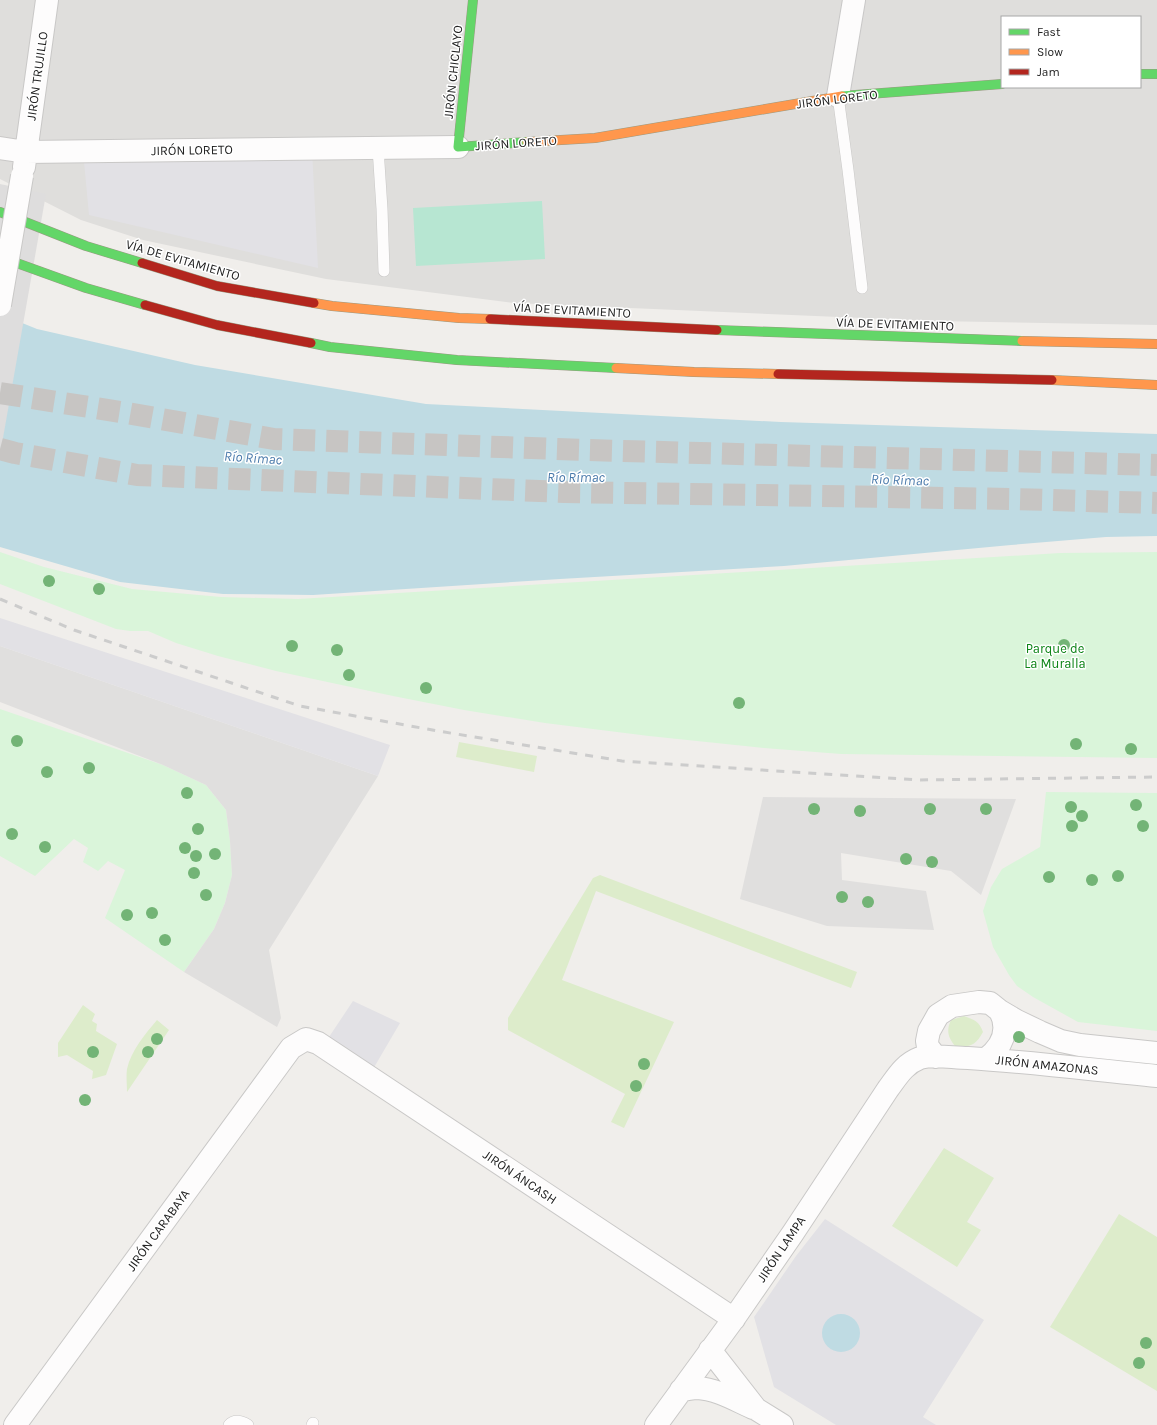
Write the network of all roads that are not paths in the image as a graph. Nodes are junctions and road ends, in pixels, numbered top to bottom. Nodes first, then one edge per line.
1 (47, 0) edge
2 (473, 0) edge
3 (854, 0) edge
4 (1141, 74) edge
5 (1157, 74) edge
6 (1001, 84) edge
7 (838, 96) junction
8 (458, 147) junction
9 (0, 148) edge
10 (378, 148) junction
11 (26, 152) junction
12 (0, 212) edge
13 (0, 257) edge
14 (384, 271) dead end
15 (862, 288) dead end
16 (0, 306) edge
17 (1157, 344) edge
18 (1157, 385) edge
19 (1000, 1012) junction
20 (306, 1039) joint
21 (1157, 1053) edge
22 (936, 1057) junction
23 (986, 1059) junction
24 (901, 1070) joint
25 (1157, 1076) edge
26 (734, 1319) junction
27 (710, 1350) junction
28 (681, 1390) junction
29 (756, 1410) junction
30 (15, 1425) edge
31 (229, 1425) edge
32 (248, 1425) edge
33 (656, 1425) edge
34 (782, 1425) edge

1 - 11 street, JIRÓN TRUJILLO
2 - 8 main road, JIRÓN CHICLAYO
3 - 7 street
4 - 5 main road
6 - 7 main road, JIRÓN LORETO
7 - 8 main road, JIRÓN LORETO
7 - 15 lane
8 - 10 street, JIRÓN LORETO
9 - 11 street, JIRÓN LORETO
10 - 11 street, JIRÓN LORETO
10 - 14 lane
11 - 16 street, JIRÓN TRUJILLO, bridge
12 - 17 main road, VÍA DE EVITAMIENTO
13 - 18 main road
19 - 21 street, JIRÓN AMAZONAS
19 - 22 street, JIRÓN AMAZONAS
19 - 23 street
20 - 26 street, JIRÓN ÁNCASH
20 - 30 street, JIRÓN CARABAYA
22 - 23 street, JIRÓN AMAZONAS
22 - 24 street, JIRÓN AMAZONAS
23 - 25 street, JIRÓN AMAZONAS
24 - 26 street, JIRÓN LAMPA
26 - 27 street, JIRÓN LAMPA
27 - 28 street, JIRÓN LAMPA
27 - 29 street
28 - 29 street
28 - 33 street, JIRÓN LAMPA
29 - 34 street
31 - 32 lane

